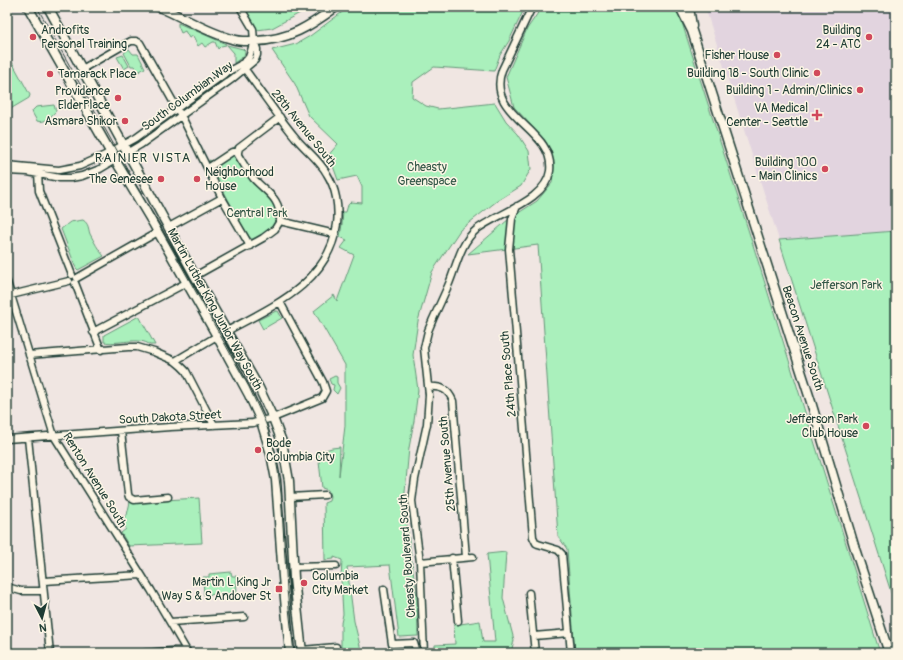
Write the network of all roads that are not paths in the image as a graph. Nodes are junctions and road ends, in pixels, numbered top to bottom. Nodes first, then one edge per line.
1 (28, 7) edge
2 (48, 7) edge
3 (159, 7) edge
4 (240, 7) edge
5 (336, 7) edge
6 (532, 7) edge
7 (680, 7) edge
8 (689, 7) edge
9 (692, 31) junction
10 (254, 41) junction
11 (243, 66) junction
12 (82, 69) junction
13 (176, 108) junction
14 (181, 115) junction
15 (280, 117) junction
16 (126, 149) junction
17 (111, 152) junction
18 (238, 152) junction
19 (115, 160) junction
20 (7, 165) edge
21 (208, 168) junction
22 (7, 171) edge
23 (38, 171) junction
24 (222, 198) junction
25 (517, 206) junction
26 (280, 221) junction
27 (169, 226) junction
28 (158, 232) junction
29 (334, 234) junction
30 (250, 246) junction
31 (195, 276) junction
32 (73, 279) junction
33 (7, 282) edge
34 (186, 283) junction
35 (9, 296) edge
36 (280, 302) junction
37 (227, 331) junction
38 (93, 332) junction
39 (217, 336) junction
40 (101, 350) junction
41 (29, 355) junction
42 (175, 361) junction
43 (428, 387) junction
44 (273, 418) junction
45 (261, 421) junction
46 (214, 424) junction
47 (121, 431) junction
48 (54, 436) junction
49 (28, 438) junction
50 (7, 439) edge
51 (325, 495) dead end
52 (168, 497) dead end
53 (290, 497) junction
54 (473, 556) dead end
55 (466, 557) junction
56 (452, 558) junction
57 (420, 562) junction
58 (336, 566) dead end
59 (293, 567) junction
60 (141, 575) junction
61 (44, 582) junction
62 (8, 588) edge
63 (384, 589) dead end
64 (43, 591) junction
65 (529, 593) dead end
66 (244, 617) dead end
67 (458, 621) dead end
68 (170, 622) junction
69 (569, 633) junction
70 (534, 636) junction
71 (336, 647) dead end
72 (302, 651) edge
73 (50, 652) edge
74 (187, 652) edge
75 (145, 653) edge
76 (290, 653) edge
77 (416, 653) edge
78 (424, 653) edge
79 (535, 653) edge
80 (571, 653) edge
81 (889, 653) edge

1 - 17 main road, Martin Luther King Junior Way South
2 - 12 main road, Martin Luther King Junior Way South
3 - 10 main road
4 - 10 street
5 - 10 main road
6 - 25 street, Cheasty Boulevard South
7 - 9 main road, Beacon Avenue South
8 - 9 main road, Beacon Avenue South
9 - 81 main road, Beacon Avenue South
10 - 11 street, South Columbian Way
11 - 13 street, South Columbian Way
11 - 14 street, South Columbian Way
11 - 15 street, 28th Avenue South
12 - 13 street
12 - 16 main road, Martin Luther King Junior Way South
13 - 14 street
13 - 16 street, South Columbian Way
14 - 16 street, South Columbian Way
14 - 21 street
15 - 18 street
15 - 29 street, 28th Avenue South
16 - 17 street, South Columbian Way
16 - 19 street, South Columbian Way
16 - 27 main road, Martin Luther King Junior Way South
17 - 19 main road, Martin Luther King Junior Way South
17 - 23 street, South Columbian Way
18 - 21 street
18 - 26 street
19 - 23 street, South Columbian Way
19 - 28 main road, Martin Luther King Junior Way South
20 - 23 street
21 - 24 street
22 - 23 street
23 - 32 street
24 - 27 street
24 - 30 street
25 - 43 street, Cheasty Boulevard South
25 - 69 street, 24th Place South
26 - 29 street
26 - 30 street
27 - 31 main road, Martin Luther King Junior Way South
28 - 32 street
28 - 34 main road, Martin Luther King Junior Way South
29 - 36 street, 28th Avenue South
30 - 31 street
31 - 37 main road, Martin Luther King Junior Way South
32 - 35 street
32 - 38 street
33 - 35 street, Renton Avenue South
34 - 38 street
34 - 39 main road, Martin Luther King Junior Way South
35 - 41 street, Renton Avenue South
36 - 37 street, 28th Avenue South
36 - 44 street, South Dakota Street
37 - 44 main road, Martin Luther King Junior Way South
38 - 40 street
39 - 42 street
39 - 45 main road, Martin Luther King Junior Way South
40 - 41 street
40 - 42 street
41 - 48 street, Renton Avenue South
42 - 46 street
43 - 55 street, 25th Avenue South
43 - 57 street, Cheasty Boulevard South
44 - 45 street, South Dakota Street
44 - 53 main road, Martin Luther King Junior Way South
45 - 46 street, South Dakota Street
45 - 76 main road, Martin Luther King Junior Way South
46 - 47 street, South Dakota Street
47 - 48 street, South Dakota Street
47 - 52 street
48 - 49 street, South Dakota Street
48 - 60 street, Renton Avenue South
49 - 50 street, South Dakota Street
49 - 61 street
51 - 53 street
53 - 59 main road, Martin Luther King Junior Way South
54 - 55 street
55 - 56 street
56 - 57 street
56 - 67 street
57 - 78 street, Cheasty Boulevard South
58 - 59 street
59 - 72 main road, Martin Luther King Junior Way South
60 - 61 street
60 - 68 street, Renton Avenue South
61 - 64 street
62 - 64 street
63 - 77 street
64 - 73 street
65 - 70 street
66 - 68 street
68 - 74 street, Renton Avenue South
69 - 70 street
69 - 80 street
70 - 79 street
71 - 72 street
74 - 75 street

